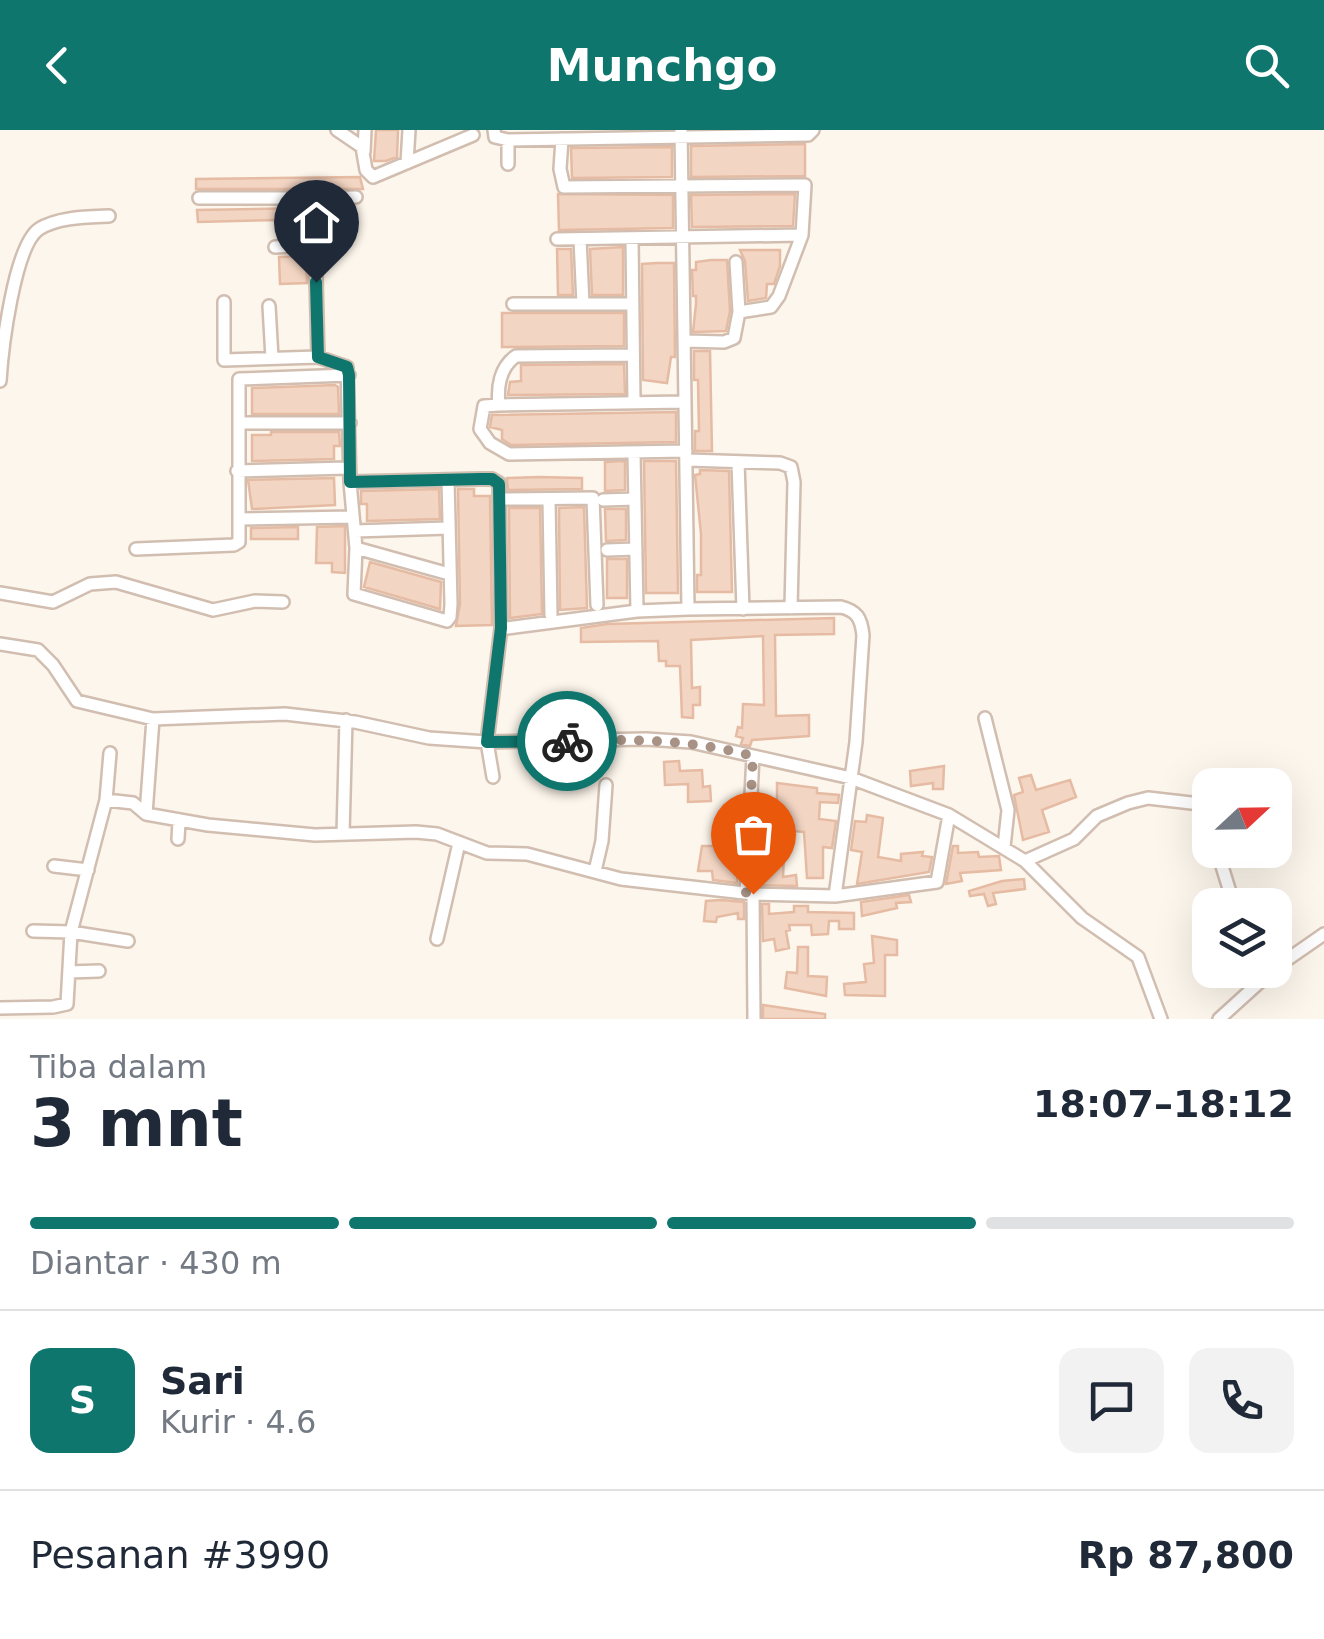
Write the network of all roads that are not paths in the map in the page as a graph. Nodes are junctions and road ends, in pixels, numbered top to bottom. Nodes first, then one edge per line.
1 (337, 130) edge
2 (365, 130) edge
3 (408, 130) edge
4 (494, 130) edge
5 (813, 130) edge
6 (681, 133) edge
7 (473, 135) dead end
8 (453, 137) edge
9 (508, 140) junction
10 (562, 140) junction
11 (364, 152) junction
12 (407, 163) junction
13 (508, 164) dead end
14 (681, 186) junction
15 (356, 197) dead end
16 (200, 198) dead end
17 (314, 198) junction
18 (109, 216) dead end
19 (802, 235) junction
20 (580, 238) junction
21 (632, 238) junction
22 (683, 238) junction
23 (557, 239) dead end
24 (315, 246) junction
25 (275, 247) dead end
26 (736, 262) dead end
27 (224, 302) dead end
28 (512, 304) dead end
29 (583, 304) junction
30 (632, 304) junction
31 (269, 306) dead end
32 (739, 312) junction
33 (684, 341) junction
34 (633, 355) junction
35 (318, 357) junction
36 (272, 358) junction
37 (349, 375) junction
38 (0, 381) edge
39 (634, 402) junction
40 (685, 402) junction
41 (498, 405) junction
42 (240, 424) junction
43 (350, 424) junction
44 (634, 453) junction
45 (687, 456) junction
46 (738, 462) junction
47 (238, 471) junction
48 (349, 475) junction
49 (448, 480) junction
50 (500, 499) junction
51 (549, 499) junction
52 (635, 499) junction
53 (603, 500) dead end
54 (352, 518) junction
55 (240, 519) junction
56 (448, 528) junction
57 (354, 531) junction
58 (356, 548) junction
59 (136, 549) dead end
60 (636, 549) junction
61 (607, 550) dead end
62 (449, 574) junction
63 (0, 594) edge
64 (283, 602) dead end
65 (597, 604) dead end
66 (791, 608) junction
67 (743, 609) junction
68 (688, 610) junction
69 (637, 611) junction
70 (551, 615) dead end
71 (507, 628) dead end
72 (0, 644) edge
73 (985, 718) dead end
74 (153, 720) junction
75 (346, 720) junction
76 (487, 742) junction
77 (110, 753) dead end
78 (753, 756) junction
79 (492, 777) dead end
80 (852, 778) junction
81 (606, 785) dead end
82 (106, 800) junction
83 (1192, 803) edge
84 (146, 814) junction
85 (948, 815) junction
86 (179, 821) junction
87 (342, 834) junction
88 (178, 839) dead end
89 (459, 843) junction
90 (1004, 847) junction
91 (1025, 861) junction
92 (54, 866) dead end
93 (88, 870) junction
94 (596, 871) junction
95 (750, 894) junction
96 (835, 896) junction
97 (33, 931) dead end
98 (71, 932) junction
99 (1324, 934) edge
100 (128, 940) dead end
101 (436, 940) dead end
102 (1292, 956) edge
103 (69, 972) junction
104 (99, 972) dead end
105 (1253, 988) edge
106 (0, 1008) edge
107 (754, 1019) edge
108 (1161, 1019) edge
109 (1219, 1019) edge

1 - 11 street
2 - 11 street
3 - 12 street
4 - 9 street
5 - 6 street
6 - 10 street
6 - 14 street
7 - 8 street
8 - 12 street
9 - 10 street
9 - 13 street
10 - 14 street
11 - 12 street
14 - 19 street
14 - 22 street
15 - 17 street
16 - 17 street
17 - 24 street
18 - 38 street
19 - 22 street
19 - 32 street
20 - 21 street
20 - 23 street
20 - 29 street
21 - 22 street
21 - 30 street
22 - 33 street
24 - 25 street
24 - 35 street
26 - 32 street
27 - 36 street
28 - 29 street
29 - 30 street
30 - 34 street
31 - 36 street
32 - 33 street
33 - 40 street
34 - 39 street
34 - 41 street
35 - 36 street
35 - 37 street
37 - 42 street
37 - 43 street
39 - 40 street
39 - 41 street
40 - 45 street
41 - 44 street
42 - 43 street
42 - 47 street
43 - 48 street
44 - 45 street
44 - 52 street
45 - 46 street
45 - 68 street
46 - 66 street
46 - 67 street
47 - 48 street
47 - 55 street
48 - 49 street
48 - 54 street
49 - 50 street
49 - 56 street
50 - 51 street
50 - 76 street
51 - 65 street
51 - 70 street
52 - 53 street
52 - 60 street
54 - 55 street
54 - 57 street
55 - 59 street
56 - 57 street
56 - 62 street
57 - 58 street
58 - 62 street
58 - 62 street
60 - 61 street
60 - 69 street
63 - 64 street
66 - 67 street
66 - 80 street
67 - 68 street
68 - 69 street
69 - 71 street
72 - 74 street
73 - 90 street
74 - 75 street
74 - 84 street
75 - 76 street
75 - 87 street
76 - 78 street
76 - 79 street
77 - 82 street
78 - 80 street
78 - 95 street
80 - 85 street
80 - 96 street
81 - 94 street
82 - 84 street
82 - 93 street
83 - 91 street
84 - 86 street
85 - 90 street
85 - 96 street
86 - 87 street
86 - 88 street
87 - 89 street
89 - 94 street
89 - 101 street
90 - 91 street
91 - 108 street
92 - 93 street
93 - 98 street
94 - 95 street
95 - 96 street
95 - 107 street
97 - 98 street
98 - 100 street
98 - 103 street
99 - 102 street
103 - 104 street
103 - 106 street
105 - 109 street

